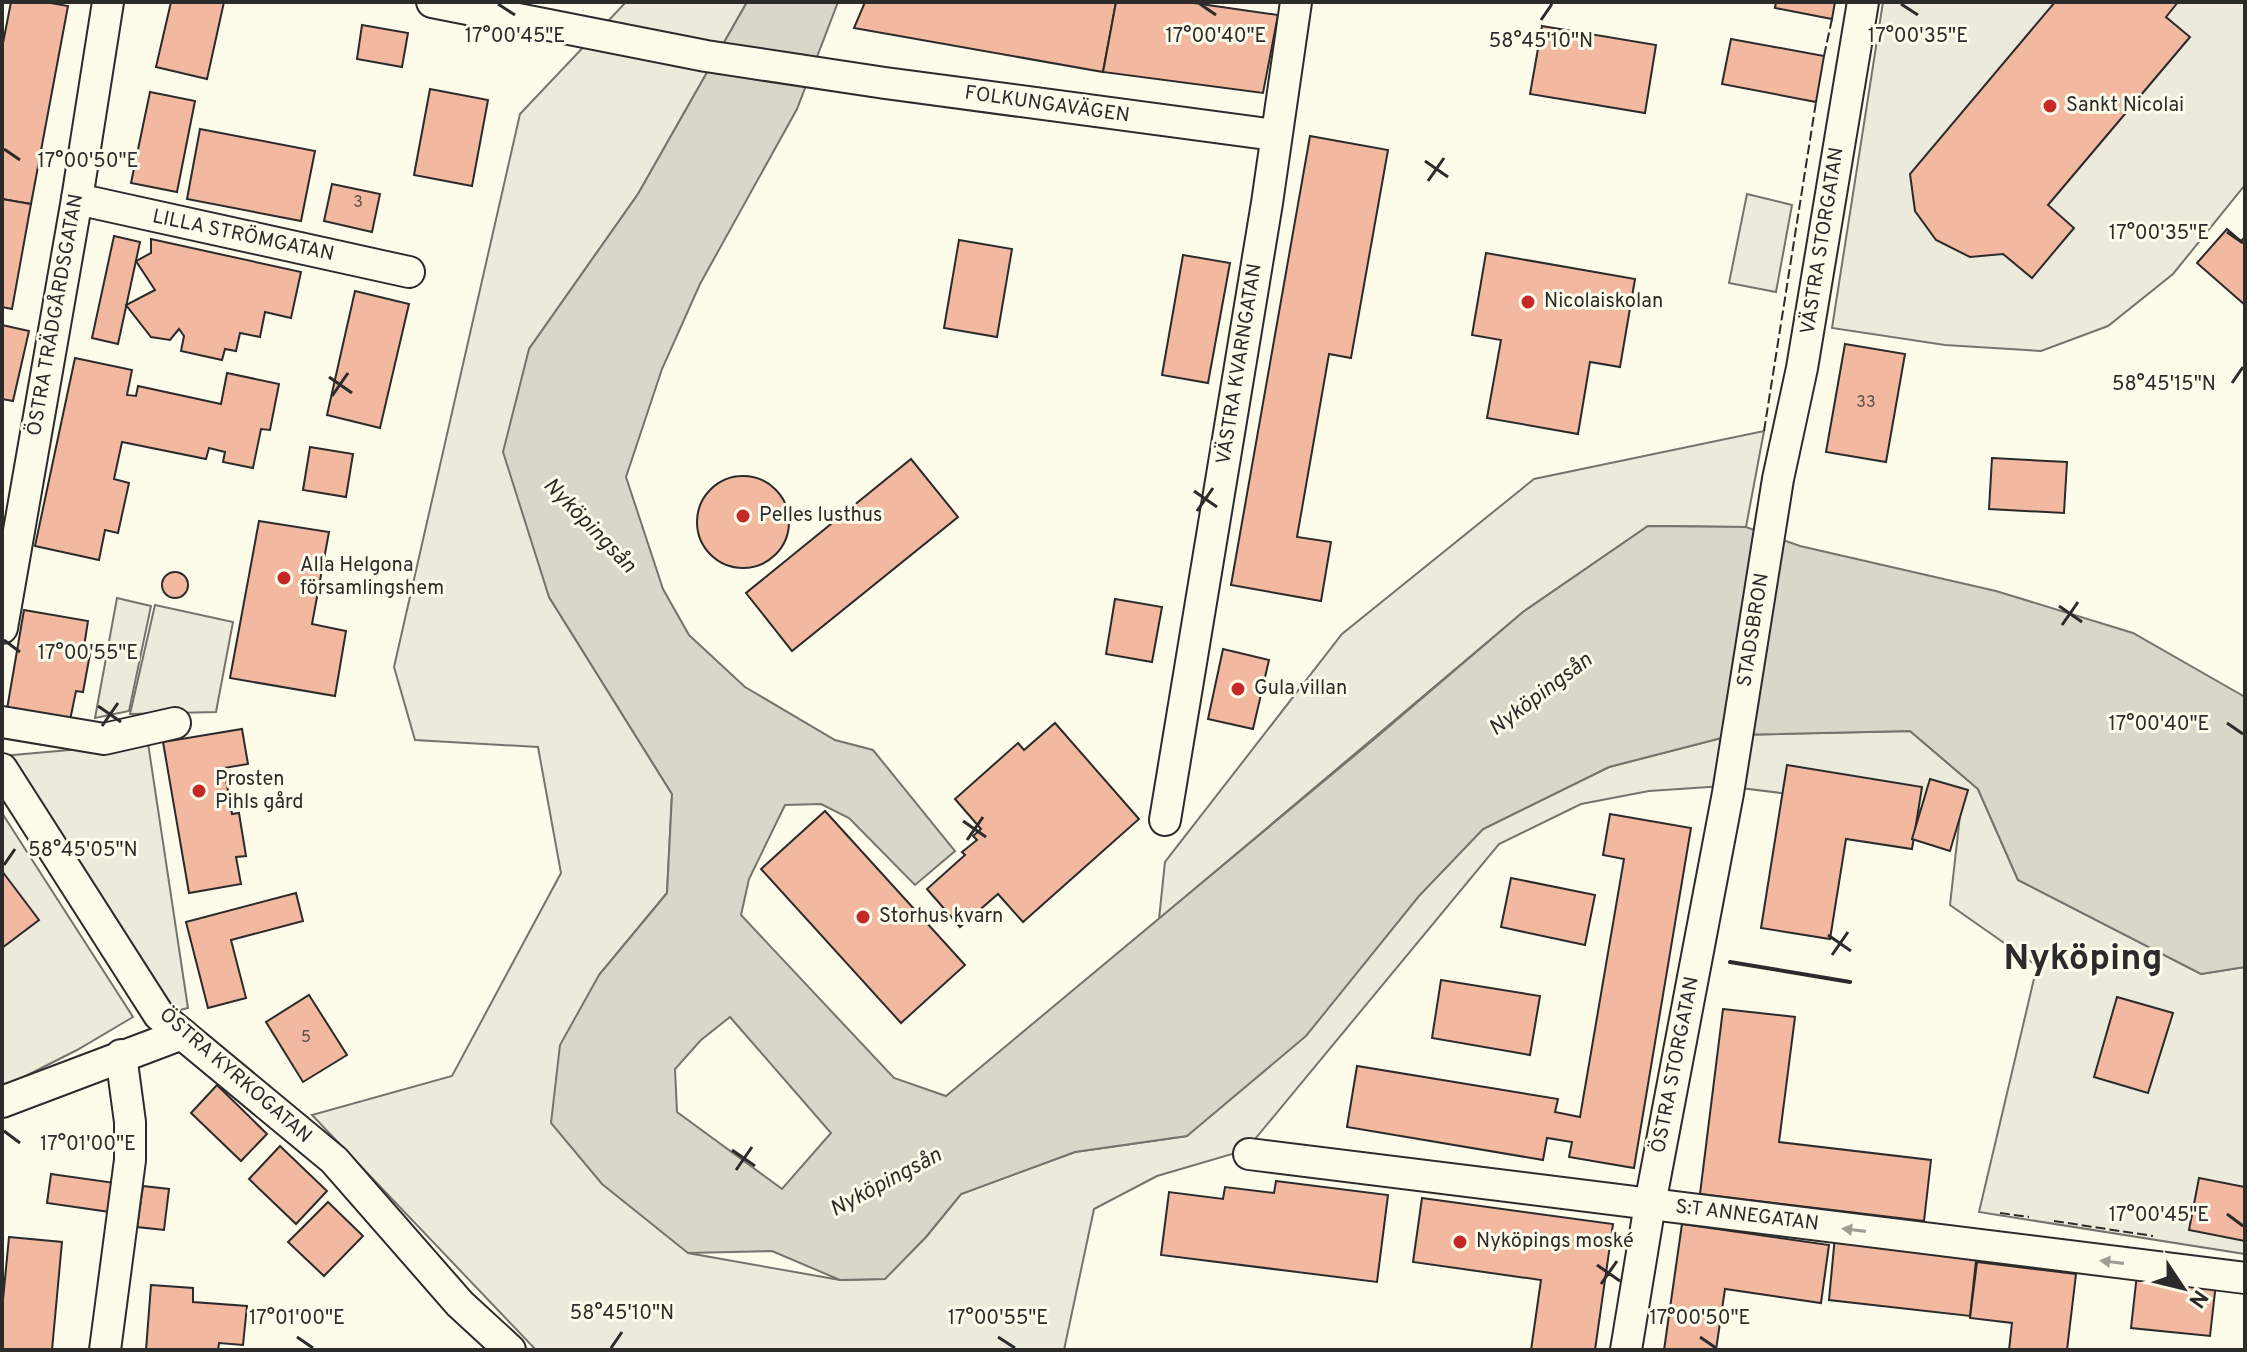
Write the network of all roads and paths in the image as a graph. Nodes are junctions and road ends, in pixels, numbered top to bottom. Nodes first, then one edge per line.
1 (108, 2) edge
2 (432, 2) edge
3 (1296, 2) edge
4 (1863, 2) edge
5 (1275, 135) junction
6 (77, 199) junction
7 (409, 272) dead end
8 (1778, 479) joint
9 (2, 628) edge
10 (2, 722) edge
11 (175, 723) dead end
12 (2, 769) edge
13 (1730, 781) joint
14 (1165, 820) dead end
15 (182, 1034) junction
16 (121, 1055) junction
17 (2, 1102) edge
18 (1249, 1154) dead end
19 (1650, 1204) junction
20 (2245, 1278) edge
21 (105, 1350) edge
22 (510, 1350) edge
23 (1626, 1350) edge

1 - 6 street, ÖSTRA TRÄDGÅRDSGATAN
2 - 5 street, FOLKUNGAVÄGEN
3 - 5 street, VÄSTRA KVARNGATAN
4 - 8 street, VÄSTRA STORGATAN
5 - 14 street, VÄSTRA KVARNGATAN
6 - 7 street, LILLA STRÖMGATAN
6 - 9 street, ÖSTRA TRÄDGÅRDSGATAN
8 - 13 street, STADSBRON
10 - 11 street
12 - 15 street, ÖSTRA KYRKOGATAN
13 - 19 street, ÖSTRA STORGATAN
15 - 16 street
15 - 22 street, ÖSTRA KYRKOGATAN
16 - 17 street
16 - 21 street
18 - 19 street, S:T ANNEGATAN
20 -> 19 street, S:T ANNEGATAN
19 - 23 street, ÖSTRA STORGATAN

